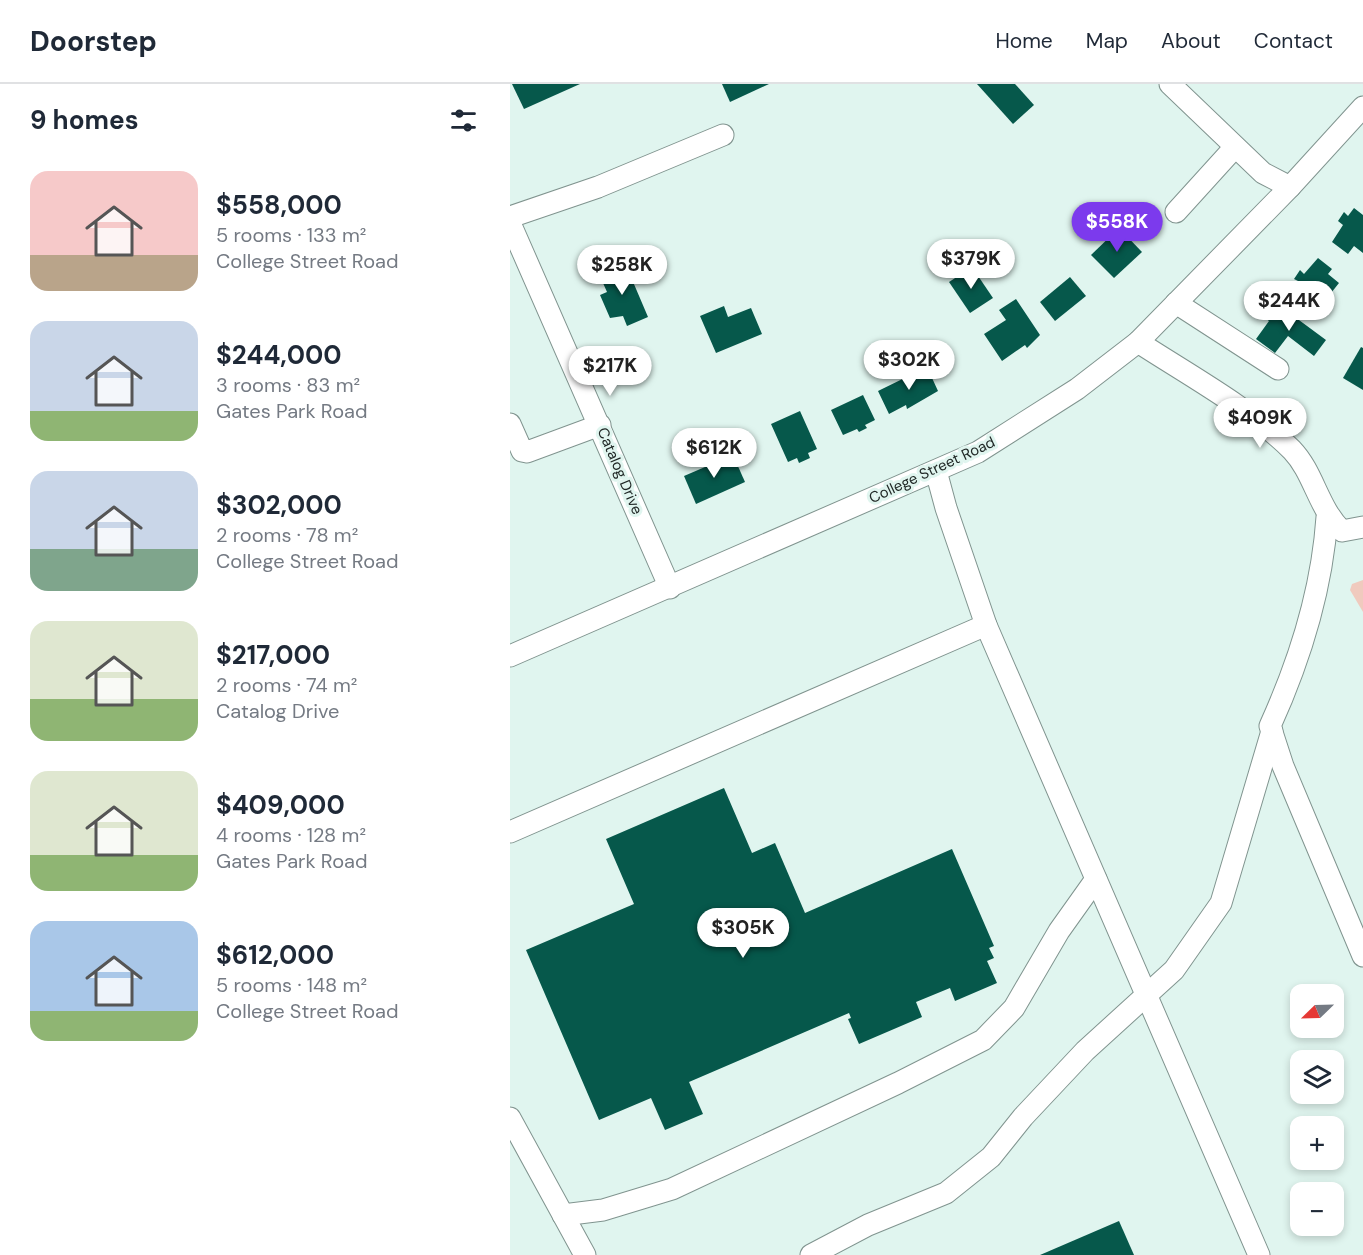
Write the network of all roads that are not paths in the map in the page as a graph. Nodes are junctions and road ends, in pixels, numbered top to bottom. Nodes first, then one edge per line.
1 (1170, 84) edge
2 (1363, 106) edge
3 (723, 135) dead end
4 (1235, 147) junction
5 (1290, 187) junction
6 (1176, 212) dead end
7 (510, 217) edge
8 (510, 223) edge
9 (1176, 303) junction
10 (1138, 342) junction
11 (1278, 369) dead end
12 (510, 424) edge
13 (600, 425) junction
14 (936, 471) junction
15 (1327, 517) junction
16 (1363, 526) edge
17 (670, 588) junction
18 (986, 626) junction
19 (510, 656) edge
20 (1272, 731) junction
21 (510, 832) edge
22 (1096, 879) junction
23 (1363, 956) edge
24 (1148, 995) junction
25 (510, 1118) edge
26 (563, 1215) junction
27 (585, 1255) edge
28 (811, 1255) edge
29 (1259, 1255) edge

1 - 4 street
2 - 5 street, College Street Road
3 - 7 street
4 - 5 street
4 - 6 street
5 - 9 street, College Street Road
8 - 13 street, Catalog Drive
9 - 10 street, College Street Road
9 - 11 street
10 - 14 street, College Street Road
10 - 15 street
12 - 13 street
13 - 17 street, Catalog Drive
14 - 17 street, College Street Road
14 - 18 street
15 - 16 street
15 - 20 street
17 - 19 street, College Street Road
18 - 21 street
18 - 22 street
20 - 23 street
20 - 24 street
22 - 24 street
22 - 26 street
24 - 28 street
24 - 29 street
25 - 26 street
26 - 27 street

